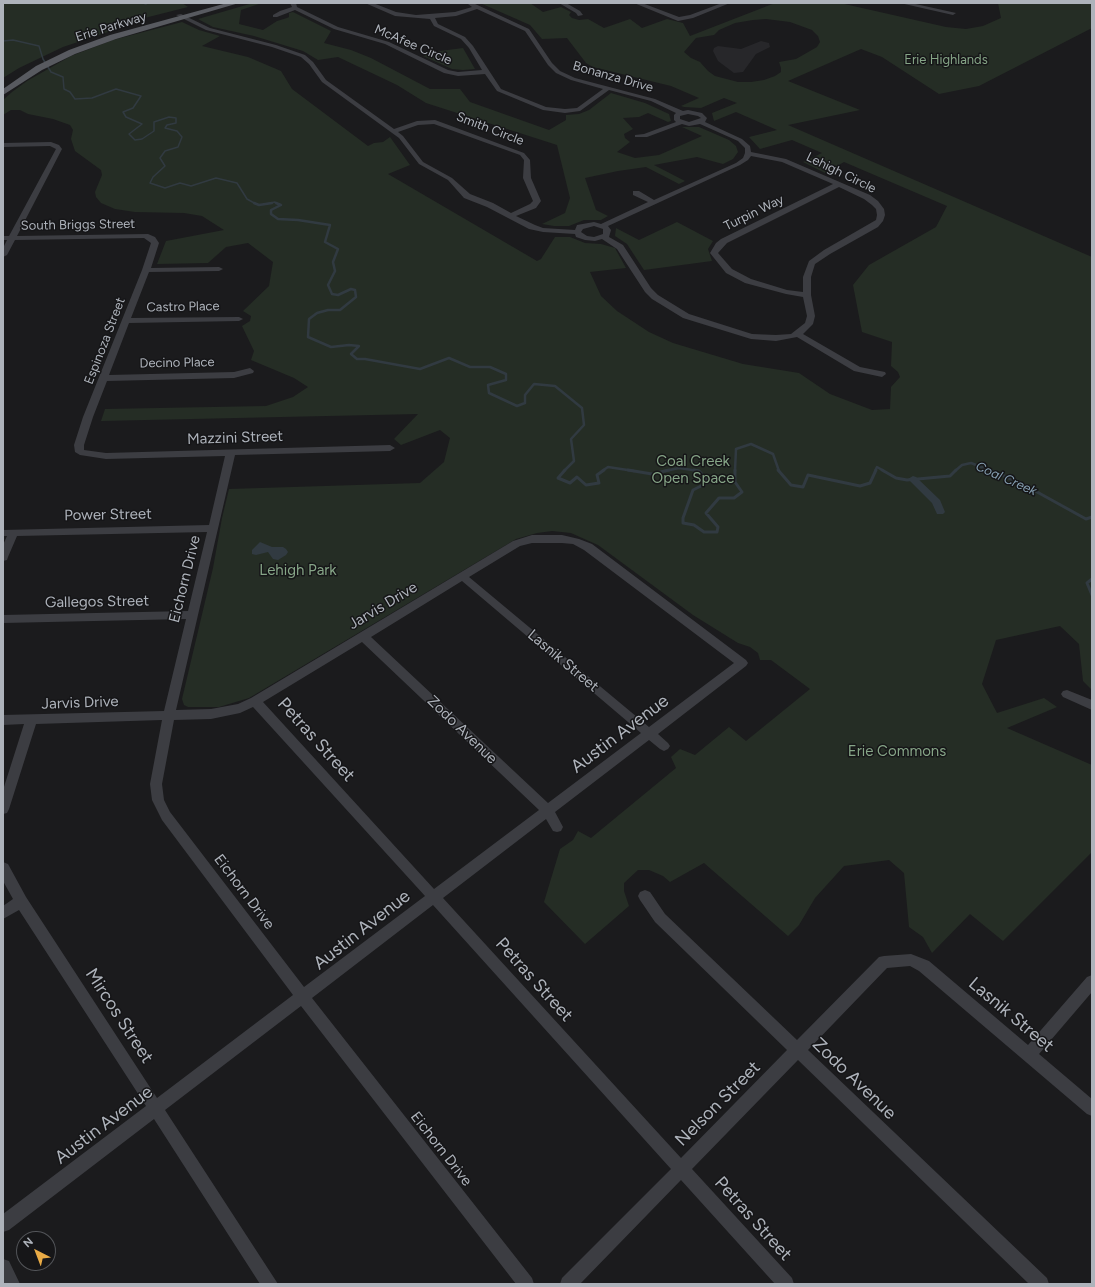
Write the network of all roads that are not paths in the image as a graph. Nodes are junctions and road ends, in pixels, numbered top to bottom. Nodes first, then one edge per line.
1 (220, 3) edge
2 (235, 3) edge
3 (368, 3) edge
4 (469, 3) edge
5 (562, 3) edge
6 (638, 3) edge
7 (903, 3) edge
8 (723, 4) edge
9 (294, 5) edge
10 (477, 7) junction
11 (953, 13) dead end
12 (181, 16) junction
13 (275, 16) dead end
14 (580, 16) dead end
15 (432, 17) junction
16 (486, 72) junction
17 (22, 76) junction
18 (3, 87) edge
19 (608, 88) junction
20 (3, 93) edge
21 (680, 113) junction
22 (681, 122) junction
23 (700, 122) junction
24 (393, 131) junction
25 (637, 136) dead end
26 (3, 145) edge
27 (748, 154) junction
28 (839, 184) junction
29 (636, 193) dead end
30 (656, 202) junction
31 (510, 216) junction
32 (603, 226) junction
33 (577, 232) junction
34 (604, 237) junction
35 (3, 238) edge
36 (11, 238) junction
37 (152, 239) joint
38 (3, 255) edge
39 (218, 269) dead end
40 (146, 270) junction
41 (807, 294) junction
42 (239, 319) dead end
43 (126, 321) junction
44 (798, 334) junction
45 (250, 371) dead end
46 (882, 374) dead end
47 (104, 378) junction
48 (390, 448) dead end
49 (80, 452) joint
50 (231, 452) junction
51 (214, 528) junction
52 (8, 533) edge
53 (3, 557) edge
54 (462, 576) junction
55 (192, 615) junction
56 (3, 619) edge
57 (363, 636) junction
58 (742, 663) joint
59 (1067, 694) dead end
60 (255, 701) junction
61 (1092, 705) edge
62 (169, 715) junction
63 (3, 720) edge
64 (31, 720) junction
65 (650, 734) junction
66 (664, 746) dead end
67 (3, 809) edge
68 (548, 811) junction
69 (558, 827) dead end
70 (3, 868) edge
71 (645, 896) dead end
72 (434, 897) junction
73 (21, 901) junction
74 (3, 913) edge
75 (900, 960) joint
76 (1092, 982) edge
77 (303, 997) junction
78 (798, 1051) junction
79 (1029, 1056) junction
80 (156, 1108) junction
81 (1092, 1109) edge
82 (681, 1169) junction
83 (3, 1224) edge
84 (3, 1267) edge
85 (12, 1284) edge
86 (270, 1284) edge
87 (526, 1284) edge
88 (568, 1284) edge
89 (786, 1284) edge
90 (1042, 1284) edge

1 - 12 main road, Erie Parkway
2 - 12 main road, Erie Parkway
3 - 15 street, McAfee Circle
4 - 10 street, Bonanza Drive
5 - 14 street
6 - 8 street
7 - 11 street
9 - 13 street
9 - 16 street, McAfee Circle
10 - 15 street, McAfee Circle
10 - 19 street, Bonanza Drive
12 - 17 main road, Erie Parkway
12 - 24 street
15 - 16 street
16 - 19 street
17 - 18 main road, Erie Parkway
17 - 20 main road, Erie Parkway
19 - 21 street, Bonanza Drive
21 - 22 street
21 - 23 street
22 - 23 street
22 - 25 street
23 - 27 street
24 - 31 street
24 - 31 street, Smith Circle
26 - 36 street
27 - 28 street, Lehigh Circle
27 - 30 street
28 - 41 street, Lehigh Circle
28 - 41 street, Turpin Way
29 - 30 street
30 - 32 street
31 - 33 street
32 - 33 street
32 - 34 street
33 - 34 street
34 - 44 street
35 - 36 street, South Briggs Street
36 - 37 street, South Briggs Street
36 - 38 street
37 - 40 street, Espinoza Street
39 - 40 street
40 - 43 street, Espinoza Street
41 - 44 street, Lehigh Circle
42 - 43 street, Castro Place
43 - 47 street, Espinoza Street
44 - 46 street
45 - 47 street, Decino Place
47 - 49 street, Espinoza Street
48 - 50 street, Mazzini Street
49 - 50 street, Mazzini Street
50 - 51 street, Eichorn Drive
51 - 52 street, Power Street
51 - 55 street, Eichorn Drive
52 - 53 street
54 - 57 street, Jarvis Drive
54 - 58 street, Jarvis Drive
54 - 65 street, Lasnik Street
55 - 56 street, Gallegos Street
55 - 62 street, Eichorn Drive
57 - 60 street, Jarvis Drive
57 - 68 street, Zodo Avenue
58 - 65 street, Austin Avenue
59 - 61 street
60 - 62 street, Jarvis Drive
60 - 72 street, Petras Street
62 - 64 street, Jarvis Drive
62 - 77 street, Eichorn Drive
63 - 64 street, Jarvis Drive
64 - 67 street
65 - 66 street, Lasnik Street
65 - 68 street, Austin Avenue
68 - 69 street, Zodo Avenue
68 - 72 street, Austin Avenue
70 - 73 street, Mircos Street
71 - 78 street, Zodo Avenue
72 - 77 street, Austin Avenue
72 - 82 street, Petras Street
73 - 74 street
73 - 80 street, Mircos Street
75 - 78 street, Nelson Street
75 - 79 street, Lasnik Street
76 - 79 street
77 - 80 street, Austin Avenue
77 - 87 street, Eichorn Drive
78 - 82 street, Nelson Street
78 - 90 street, Zodo Avenue
79 - 81 street, Lasnik Street
80 - 83 street, Austin Avenue
80 - 86 street, Mircos Street
82 - 88 street, Nelson Street
82 - 89 street, Petras Street
84 - 85 street

